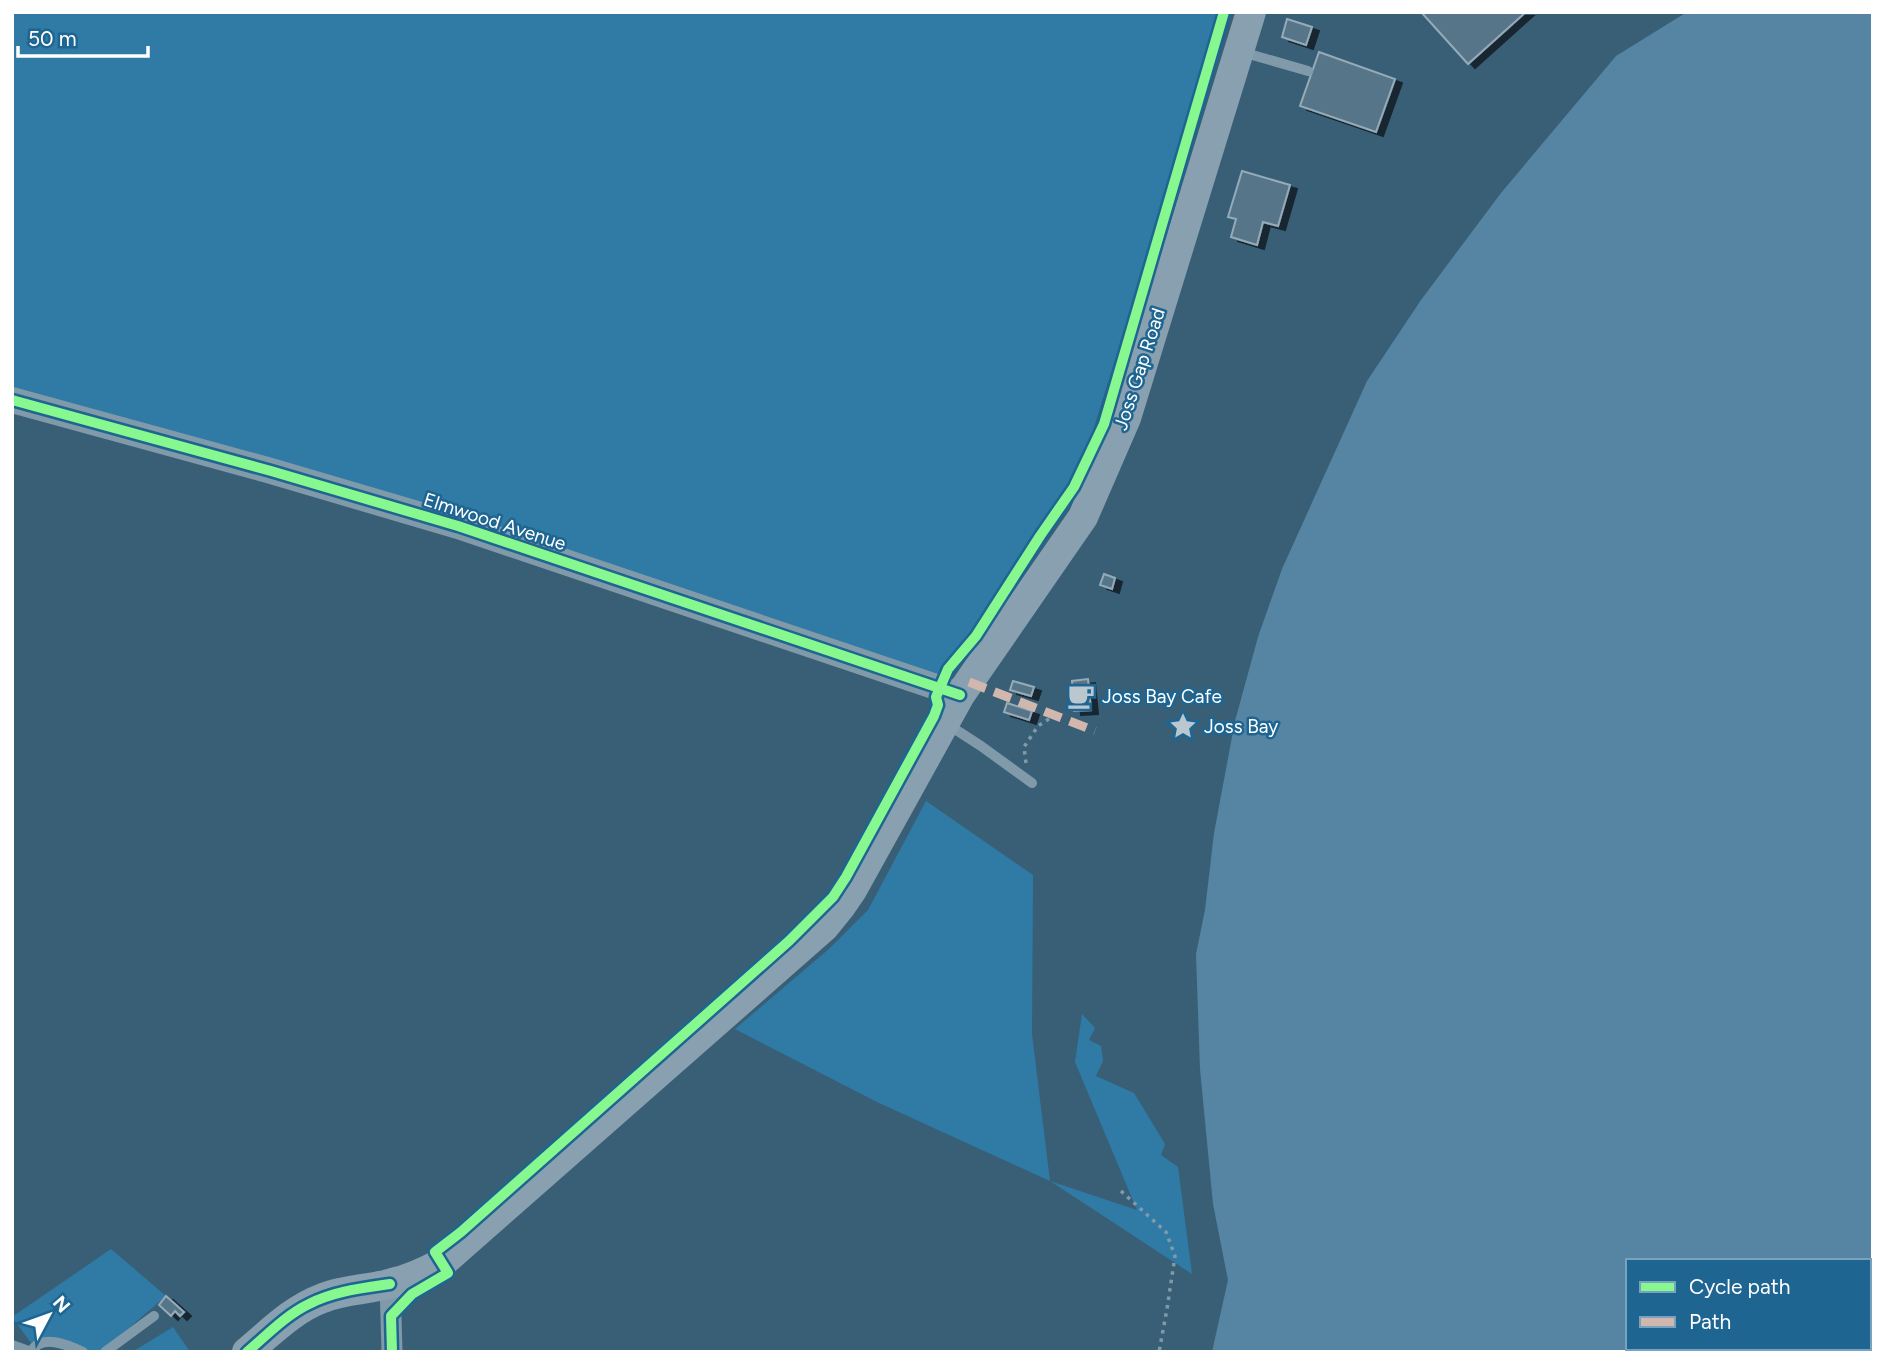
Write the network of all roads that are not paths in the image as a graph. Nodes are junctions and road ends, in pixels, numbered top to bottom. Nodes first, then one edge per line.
1 (1251, 12) edge
2 (1239, 52) junction
3 (1308, 71) dead end
4 (12, 400) edge
5 (960, 695) junction
6 (944, 722) junction
7 (1032, 783) dead end
8 (390, 1284) junction
9 (155, 1316) dead end
10 (12, 1345) edge
11 (31, 1352) edge
12 (83, 1352) edge
13 (104, 1352) edge
14 (247, 1352) edge
15 (393, 1352) edge

1 - 2 main road, Joss Gap Road
2 - 3 lane
2 - 5 main road, Joss Gap Road
4 - 5 street, Elmwood Avenue
5 - 6 main road, Joss Gap Road
6 - 7 lane
6 - 8 main road, Joss Gap Road
8 - 14 main road, Joss Gap Road
8 - 15 street
9 - 13 lane
10 - 11 lane
11 - 12 lane

